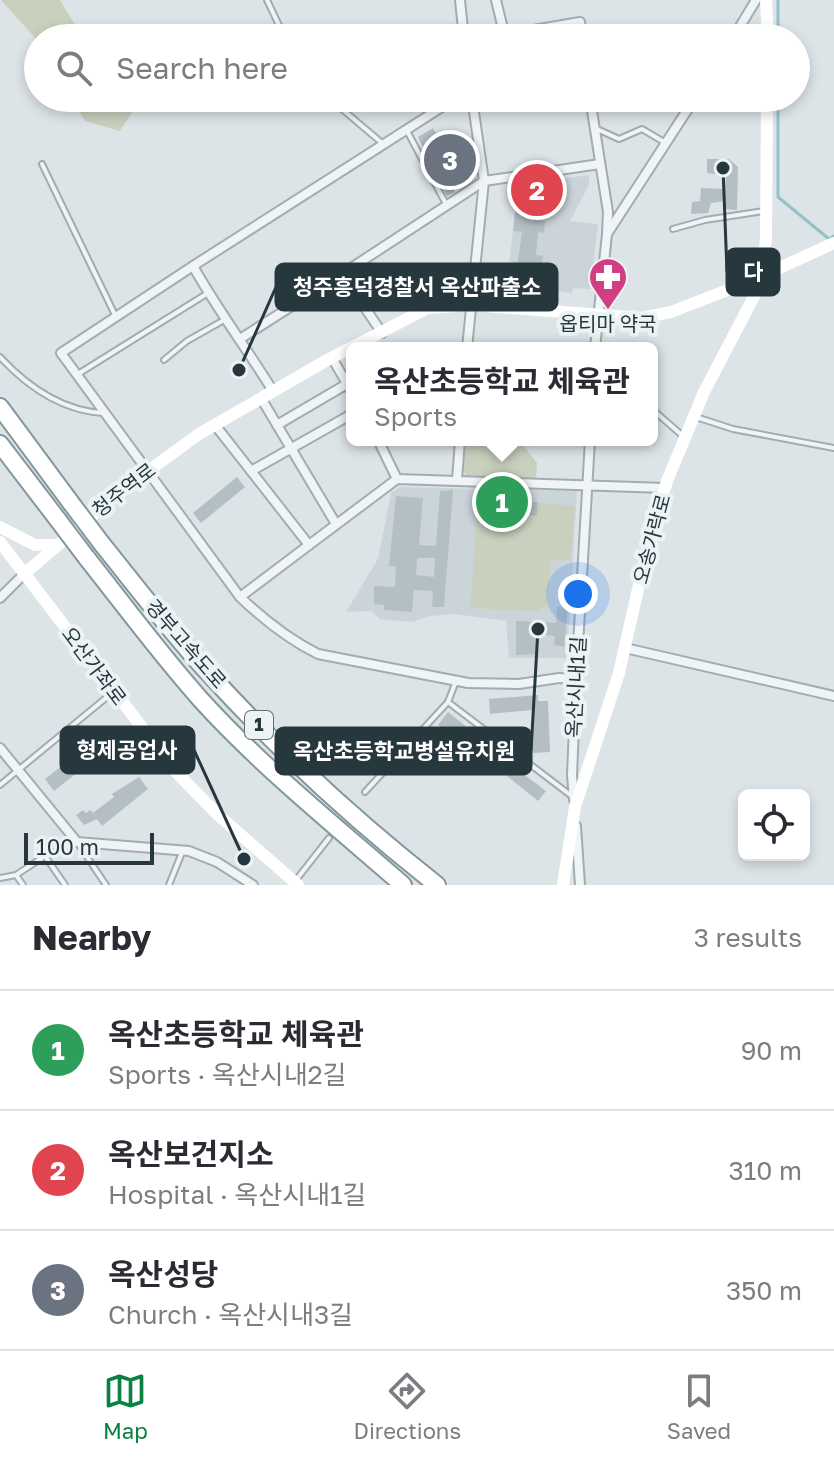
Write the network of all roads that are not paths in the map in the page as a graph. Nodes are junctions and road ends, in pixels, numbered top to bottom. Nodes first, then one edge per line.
1 (267, 0) edge
2 (460, 0) edge
3 (496, 0) edge
4 (756, 0) edge
5 (766, 0) edge
6 (278, 24) edge
7 (463, 24) edge
8 (502, 24) edge
9 (741, 24) edge
10 (767, 24) edge
11 (345, 112) edge
12 (433, 112) edge
13 (474, 112) edge
14 (592, 112) edge
15 (686, 112) edge
16 (767, 112) edge
17 (595, 128) junction
18 (406, 129) junction
19 (666, 143) junction
20 (382, 144) junction
21 (42, 164) dead end
22 (600, 164) junction
23 (484, 181) junction
24 (446, 204) junction
25 (766, 211) junction
26 (673, 229) dead end
27 (607, 234) junction
28 (766, 239) junction
29 (834, 243) edge
30 (788, 264) junction
31 (193, 266) junction
32 (768, 268) junction
33 (342, 274) junction
34 (758, 281) junction
35 (208, 293) junction
36 (471, 305) junction
37 (115, 315) junction
38 (597, 315) junction
39 (224, 320) junction
40 (382, 333) junction
41 (240, 339) junction
42 (364, 342) edge
43 (468, 342) edge
44 (595, 342) edge
45 (346, 351) edge
46 (0, 357) edge
47 (332, 358) junction
48 (164, 360) dead end
49 (76, 376) junction
50 (346, 380) edge
51 (346, 388) edge
52 (273, 391) junction
53 (261, 398) junction
54 (0, 407) edge
55 (104, 413) junction
56 (658, 414) edge
57 (694, 416) junction
58 (346, 417) edge
59 (215, 425) junction
60 (277, 425) junction
61 (685, 438) junction
62 (0, 444) edge
63 (381, 446) edge
64 (460, 446) edge
65 (590, 446) edge
66 (834, 448) edge
67 (291, 449) junction
68 (148, 471) junction
69 (251, 471) junction
70 (397, 479) junction
71 (457, 480) junction
72 (588, 486) junction
73 (665, 488) junction
74 (336, 524) junction
75 (0, 527) edge
76 (0, 542) edge
77 (57, 545) junction
78 (309, 545) junction
79 (24, 574) junction
80 (240, 597) junction
81 (0, 598) edge
82 (625, 648) junction
83 (576, 679) junction
84 (456, 681) junction
85 (114, 692) junction
86 (834, 696) edge
87 (448, 702) junction
88 (0, 748) edge
89 (18, 771) junction
90 (0, 785) edge
91 (365, 792) dead end
92 (574, 802) junction
93 (329, 838) dead end
94 (77, 842) junction
95 (183, 850) junction
96 (45, 856) junction
97 (16, 875) junction
98 (0, 878) edge
99 (296, 884) edge
100 (23, 885) edge
101 (65, 885) edge
102 (106, 885) edge
103 (169, 885) edge
104 (253, 885) edge
105 (403, 885) edge
106 (437, 885) edge
107 (563, 885) edge
108 (580, 885) edge

1 - 6 lane
2 - 7 street
3 - 8 street
4 - 9 street
5 - 10 street
11 - 20 lane
12 - 18 street
13 - 23 street
14 - 17 street
15 - 19 street
16 - 25 street
17 - 19 lane
17 - 22 street
18 - 20 street
18 - 24 lane
19 - 27 street
20 - 31 street
21 - 37 lane
22 - 23 street
22 - 27 street
23 - 24 street
23 - 36 street
24 - 33 street
25 - 26 lane
25 - 28 street
27 - 38 street
28 - 30 street
28 - 32 street
29 - 30 street
30 - 32 street
31 - 35 street
31 - 37 street
32 - 34 street
33 - 40 street
33 - 41 street
34 - 38 street, 청주역로
34 - 57 street, 오송가락로
35 - 39 street
35 - 49 lane
36 - 38 street, 청주역로
36 - 40 street, 청주역로
36 - 43 street
37 - 49 street
38 - 44 street
39 - 41 street
39 - 48 lane
40 - 42 street, 청주역로
41 - 52 street
45 - 47 street, 청주역로
46 - 55 lane
47 - 50 street
47 - 52 street, 청주역로
49 - 55 street
51 - 60 street
52 - 53 street, 청주역로
53 - 59 street, 청주역로
53 - 60 street
54 - 106 highway, 경부고속도로 / 1, bridge
55 - 68 street
56 - 61 lane
57 - 61 street, 오송가락로
57 - 66 lane
58 - 67 street
59 - 68 street, 청주역로
59 - 69 street
60 - 67 street
61 - 73 street, 오송가락로
62 - 105 highway, 경부고속도로 / 1, bridge
63 - 70 street
64 - 71 street
65 - 72 street, 옥산시내1길
67 - 69 street
67 - 74 street
68 - 77 street, 청주역로
68 - 80 street
69 - 78 street
70 - 71 street
70 - 74 street
71 - 72 street
72 - 73 street
72 - 83 street, 옥산시내1길
73 - 82 street, 오송가락로
74 - 78 street
75 - 77 street
76 - 79 street, 오산가좌로
77 - 79 street, 청주역로
78 - 80 street
79 - 81 street, 청주역로
79 - 85 street, 오산가좌로
80 - 84 street
82 - 86 street
82 - 92 street, 오송가락로
83 - 84 street
83 - 92 street, 옥산시내1길
84 - 87 lane
85 - 89 lane
85 - 99 street, 오산가좌로
87 - 91 lane
87 - 92 lane
88 - 89 street
89 - 90 lane
89 - 94 street
92 - 107 street, 옥산시내1길
92 - 108 street
93 - 99 lane
94 - 95 street
94 - 96 lane
94 - 102 lane
95 - 103 lane
95 - 104 street
96 - 97 lane
96 - 101 lane
97 - 98 lane
97 - 100 lane

